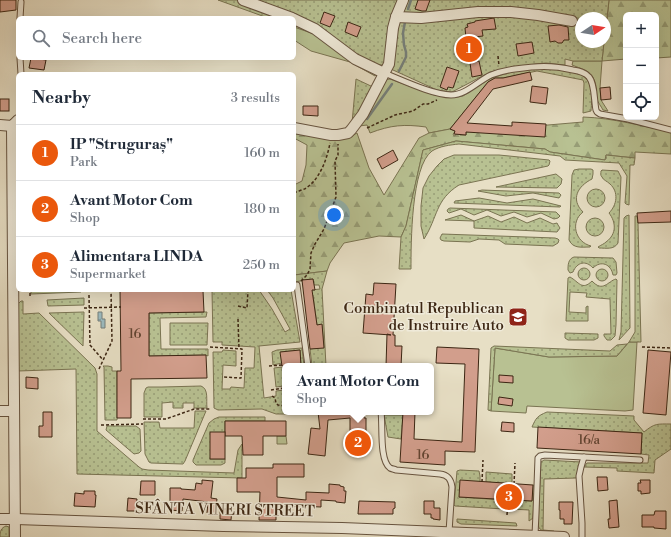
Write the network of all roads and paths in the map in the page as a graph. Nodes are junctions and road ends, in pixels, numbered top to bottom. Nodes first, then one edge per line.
1 (243, 0) edge
2 (403, 0) edge
3 (21, 2) dead end
4 (20, 16) edge
5 (287, 16) edge
6 (396, 16) junction
7 (296, 20) edge
8 (572, 21) dead end
9 (498, 56) dead end
10 (20, 60) edge
11 (21, 72) edge
12 (500, 72) junction
13 (384, 73) junction
14 (442, 94) junction
15 (15, 123) edge
16 (0, 126) edge
17 (296, 128) edge
18 (367, 128) dead end
19 (671, 130) edge
20 (334, 135) junction
21 (296, 192) edge
22 (297, 285) joint
23 (30, 292) edge
24 (111, 292) edge
25 (248, 292) edge
26 (89, 295) dead end
27 (30, 296) dead end
28 (238, 306) dead end
29 (112, 307) junction
30 (121, 307) dead end
31 (84, 308) dead end
32 (89, 308) junction
33 (238, 319) dead end
34 (642, 346) dead end
35 (210, 347) dead end
36 (671, 348) edge
37 (239, 349) junction
38 (103, 360) junction
39 (308, 363) edge
40 (282, 365) dead end
41 (269, 366) dead end
42 (99, 368) dead end
43 (222, 377) dead end
44 (282, 388) edge
45 (271, 390) dead end
46 (272, 396) dead end
47 (282, 406) edge
48 (210, 409) dead end
49 (0, 411) edge
50 (14, 411) junction
51 (381, 415) edge
52 (142, 419) dead end
53 (143, 424) dead end
54 (101, 425) dead end
55 (584, 457) junction
56 (484, 460) dead end
57 (640, 460) dead end
58 (515, 463) dead end
59 (482, 482) dead end
60 (514, 484) dead end
61 (508, 500) dead end
62 (507, 515) dead end
63 (16, 519) junction
64 (1, 521) edge
65 (449, 532) junction
66 (535, 536) junction
67 (16, 537) edge
68 (564, 537) edge
69 (582, 537) edge

1 - 5 street
2 - 6 street
3 - 4 lane
6 - 8 street
6 - 13 street
7 - 13 street
9 - 12 path
10 - 11 lane
12 - 14 lane
12 - 19 lane
13 - 14 lane
13 - 20 street
14 - 18 path
15 - 16 street
15 - 50 street
17 - 20 street
20 - 21 path
20 - 22 path
22 - 39 lane
23 - 27 path
24 - 29 path
25 - 28 path
26 - 32 path
29 - 30 path
29 - 32 path
29 - 38 path
31 - 32 path
32 - 38 path
33 - 37 path
34 - 36 path
35 - 37 path
37 - 43 path
38 - 42 path
40 - 41 path
44 - 45 path
46 - 47 path
48 - 52 path
49 - 50 street
50 - 63 street
51 - 65 lane
53 - 54 path
55 - 57 lane
55 - 66 lane
55 - 69 lane
56 - 59 path
58 - 60 path
61 - 62 path
63 - 64 street, SFÂNTA VINERI STREET
63 - 65 street, SFÂNTA VINERI STREET
63 - 67 street
65 - 66 street, SFÂNTA VINERI STREET
66 - 68 street, SFÂNTA VINERI STREET

